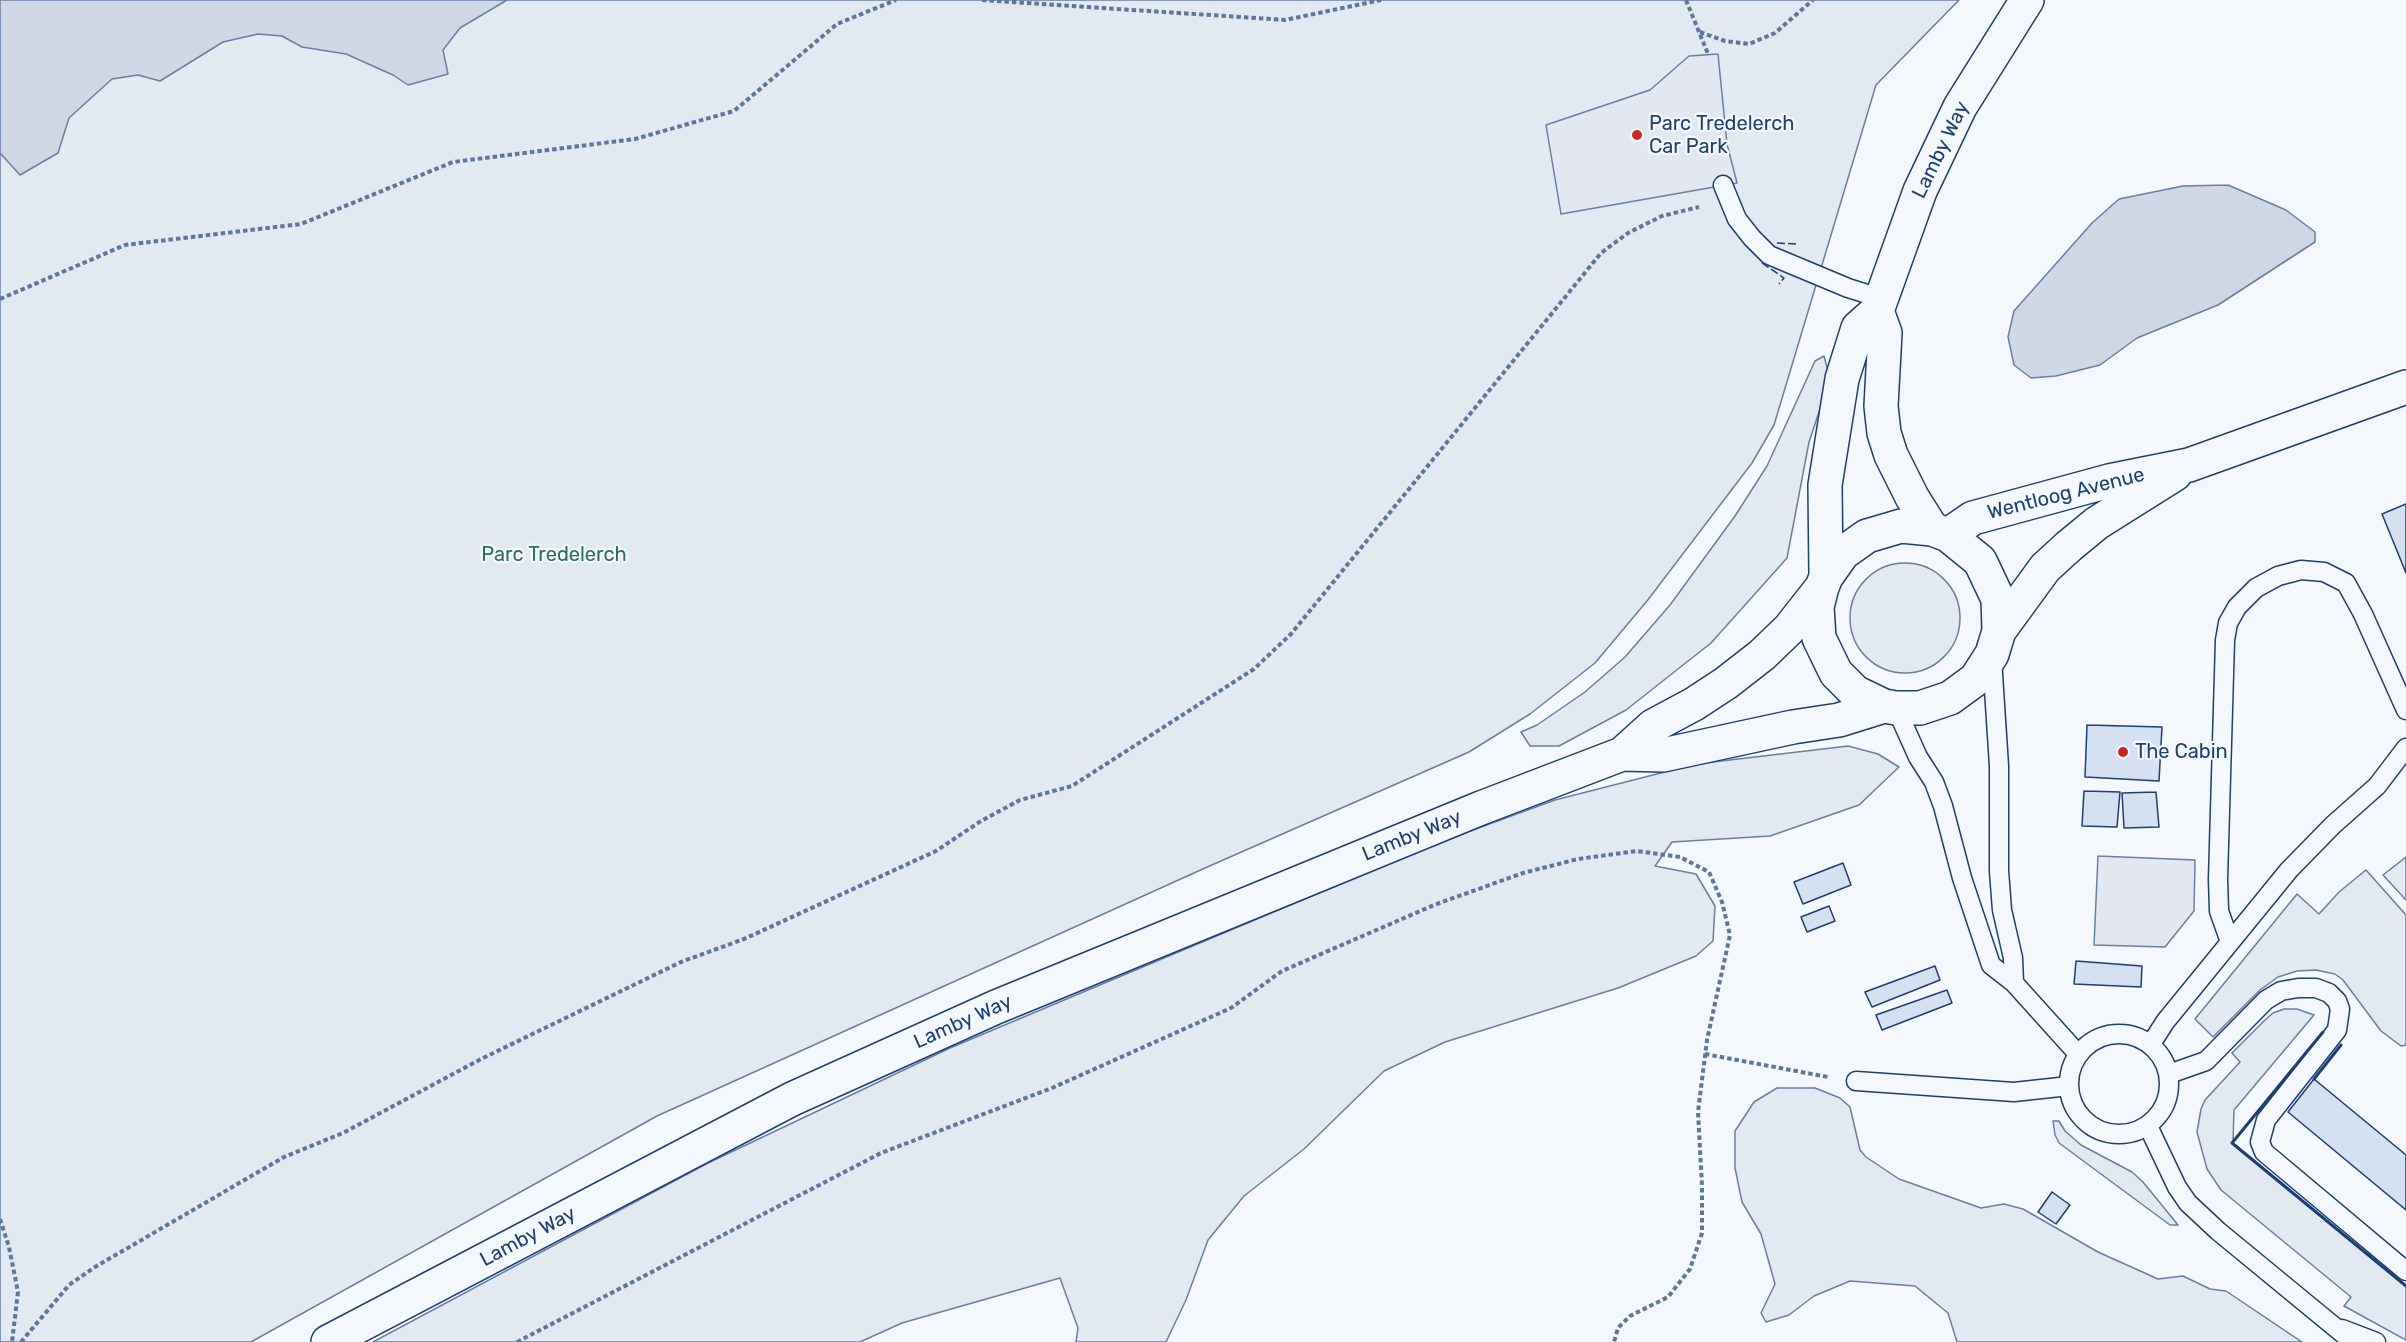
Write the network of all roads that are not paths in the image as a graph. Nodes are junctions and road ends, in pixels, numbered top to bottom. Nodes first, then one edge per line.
1 (2027, 0) edge
2 (1723, 185) dead end
3 (1879, 304) junction
4 (2406, 387) edge
5 (2189, 465) junction
6 (1940, 532) junction
7 (1824, 582) junction
8 (1996, 642) junction
9 (1890, 707) junction
10 (2406, 710) edge
11 (2406, 748) edge
12 (1622, 754) junction
13 (2230, 942) junction
14 (2014, 982) junction
15 (2151, 1044) junction
16 (2078, 1054) junction
17 (2169, 1074) junction
18 (1856, 1081) road end
19 (2069, 1086) junction
20 (2148, 1126) junction
21 (2406, 1270) edge
22 (2332, 1325) junction
23 (328, 1342) edge
24 (2353, 1342) edge
25 (2376, 1342) edge

1 - 3 street, Lamby Way
2 - 3 lane
3 - 6 street
3 - 7 street, Lamby Way
4 - 5 street, Wentloog Avenue
5 - 6 street, Wentloog Avenue
5 - 8 street, Wentloog Avenue
6 - 7 street
6 - 8 street
7 - 9 street
7 - 12 street, Lamby Way
8 - 9 street
8 - 14 lane
9 - 12 street, Lamby Way
9 - 14 lane
10 - 13 lane
11 - 13 lane
12 - 23 street, Lamby Way
13 - 15 lane
14 - 16 lane
15 - 16 lane
15 - 17 lane
16 - 19 lane
17 - 20 lane
17 - 21 lane
18 - 19 lane
19 - 20 lane
20 - 22 lane
22 - 24 lane
22 - 25 lane

